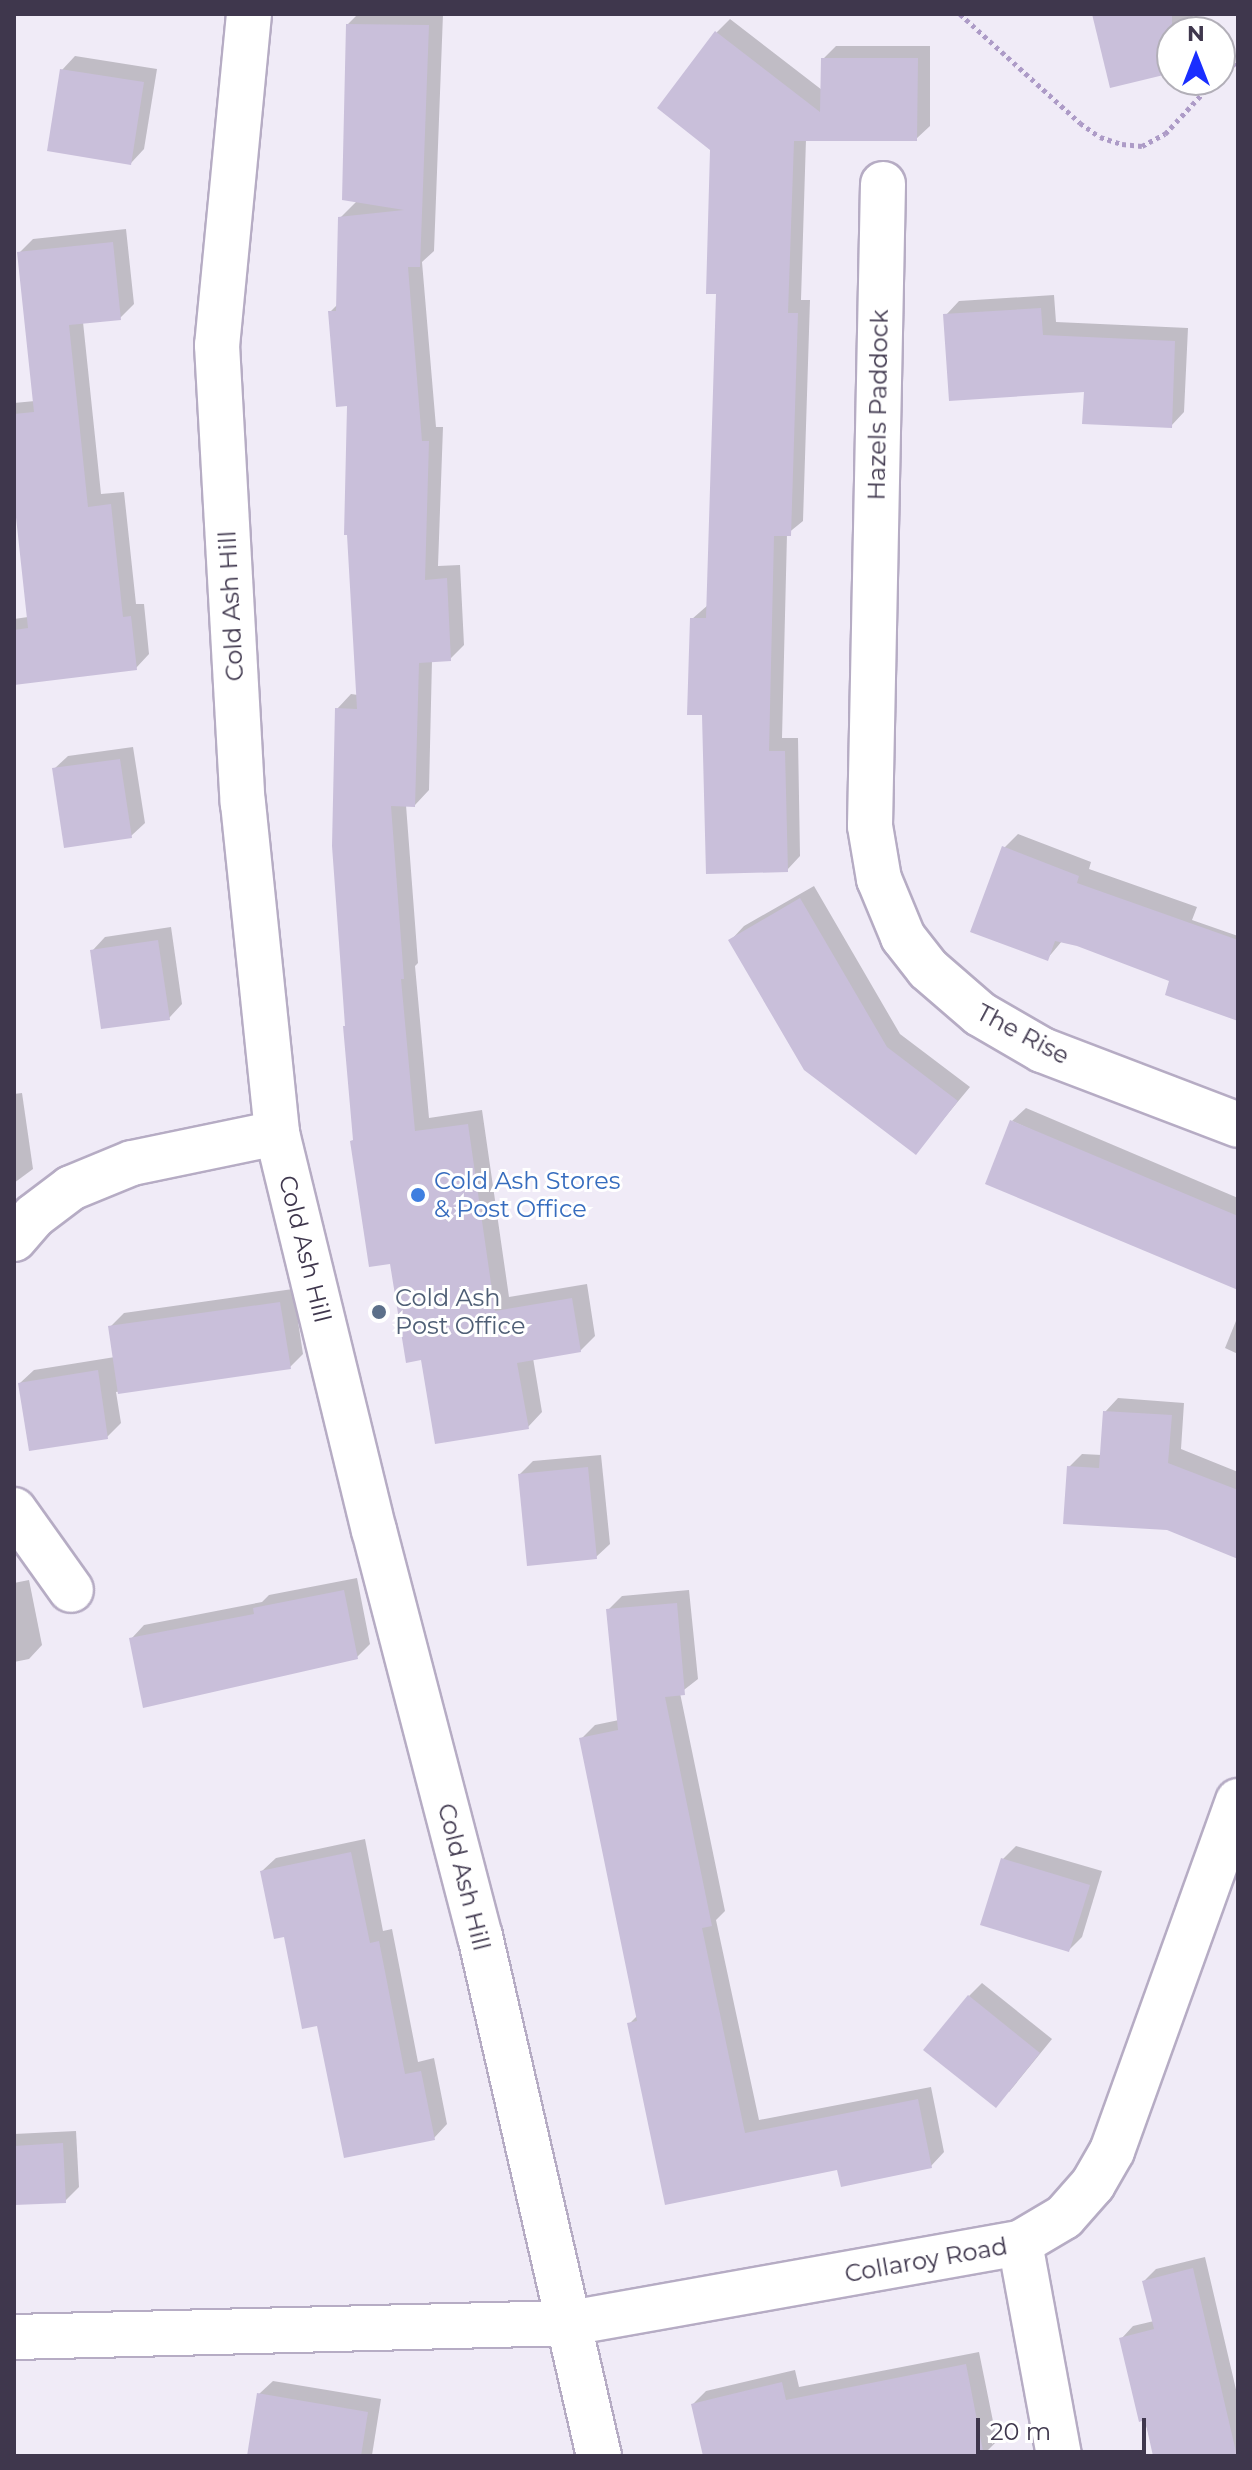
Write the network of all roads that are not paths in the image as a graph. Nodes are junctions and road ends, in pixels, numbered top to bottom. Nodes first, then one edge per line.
1 (249, 14) edge
2 (883, 184) dead end
3 (873, 626) joint
4 (1238, 1125) edge
5 (277, 1133) junction
6 (14, 1239) edge
7 (14, 1510) edge
8 (71, 1590) dead end
9 (1238, 1801) edge
10 (1020, 2243) junction
11 (570, 2323) junction
12 (14, 2337) edge
13 (599, 2456) edge
14 (1059, 2456) edge

1 - 5 street, Cold Ash Hill
2 - 3 street, Hazels Paddock
3 - 4 street, The Rise
5 - 6 street
5 - 11 street, Cold Ash Hill
7 - 8 street
9 - 10 street, Collaroy Road
10 - 11 street, Collaroy Road
10 - 14 street
11 - 12 street, Collaroy Road
11 - 13 street, Cold Ash Hill

